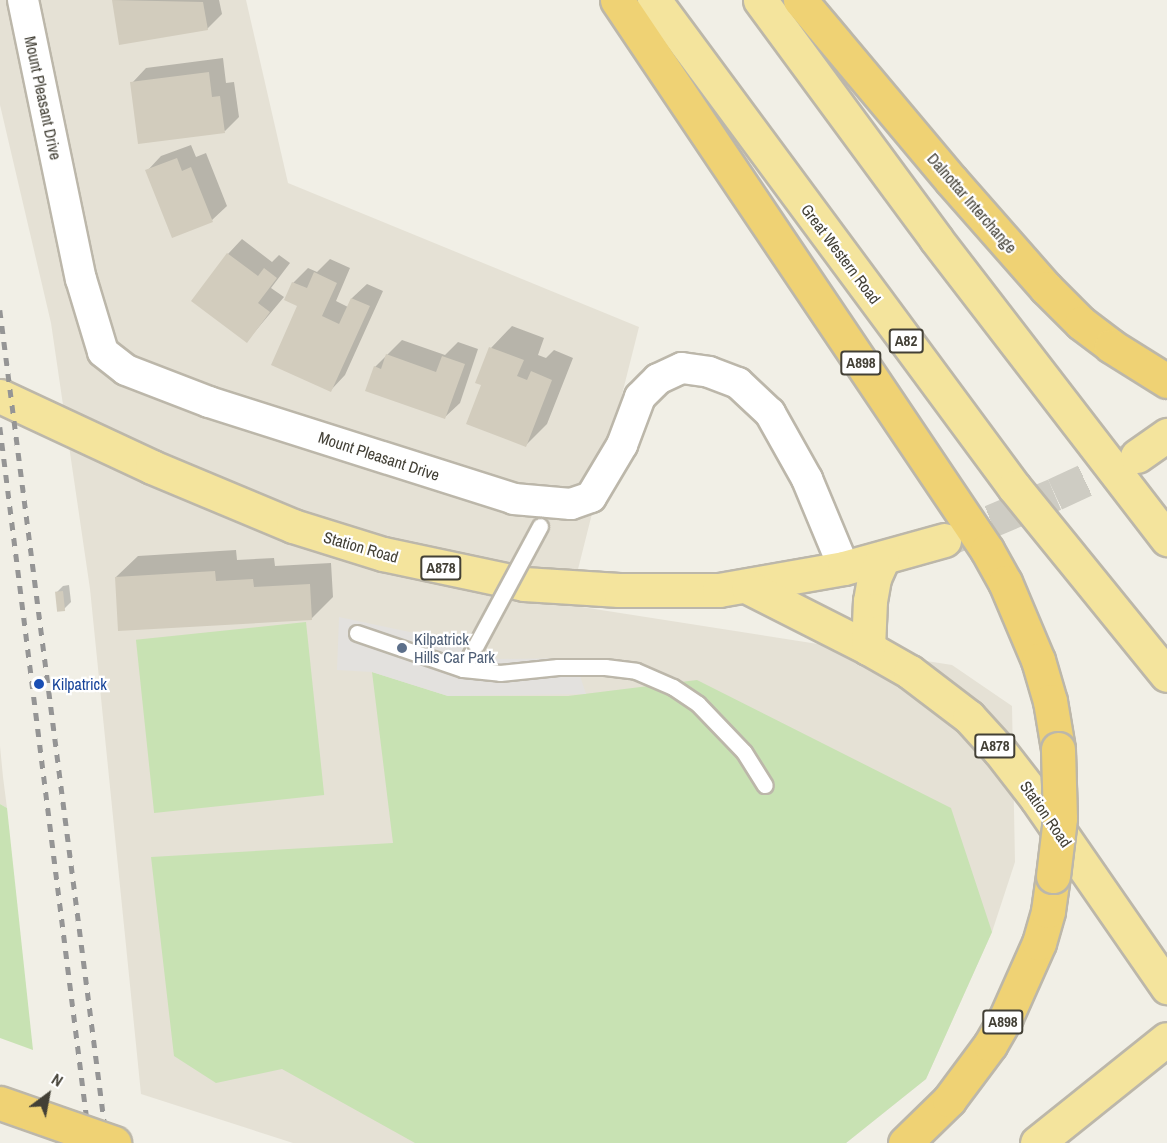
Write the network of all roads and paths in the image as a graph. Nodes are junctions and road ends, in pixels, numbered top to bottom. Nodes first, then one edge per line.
1 (23, 0) edge
2 (617, 0) edge
3 (654, 0) edge
4 (760, 0) edge
5 (800, 0) edge
6 (1167, 381) edge
7 (0, 396) edge
8 (1167, 435) edge
9 (1137, 456) tunnel mouth
10 (544, 514) junction
11 (1167, 539) edge
12 (944, 540) tunnel mouth
13 (882, 560) junction
14 (844, 568) junction
15 (748, 587) junction
16 (357, 633) dead end
17 (868, 648) junction
18 (463, 669) junction
19 (1167, 675) edge
20 (765, 785) dead end
21 (1167, 987) edge
22 (1167, 1039) edge
23 (0, 1103) edge
24 (114, 1143) edge
25 (905, 1143) edge
26 (1037, 1143) edge

1 - 10 street, Mount Pleasant Drive
2 - 25 highway, A898, bridge
3 - 19 main road, Great Western Road / A82
4 - 11 main road
5 - 6 highway, Dalnottar Interchange
7 - 15 main road, Station Road / A878
8 - 9 main road
10 - 14 street, Mount Pleasant Drive
10 - 18 lane, bridge
12 - 13 main road, Station Road / A878
13 - 14 main road, Station Road / A878
13 - 17 main road
14 - 15 main road, Station Road / A878
15 - 17 main road, Station Road / A878
16 - 18 lane
17 - 21 main road, Station Road / A878
18 - 20 lane
22 - 26 main road
23 - 24 highway, bridge

